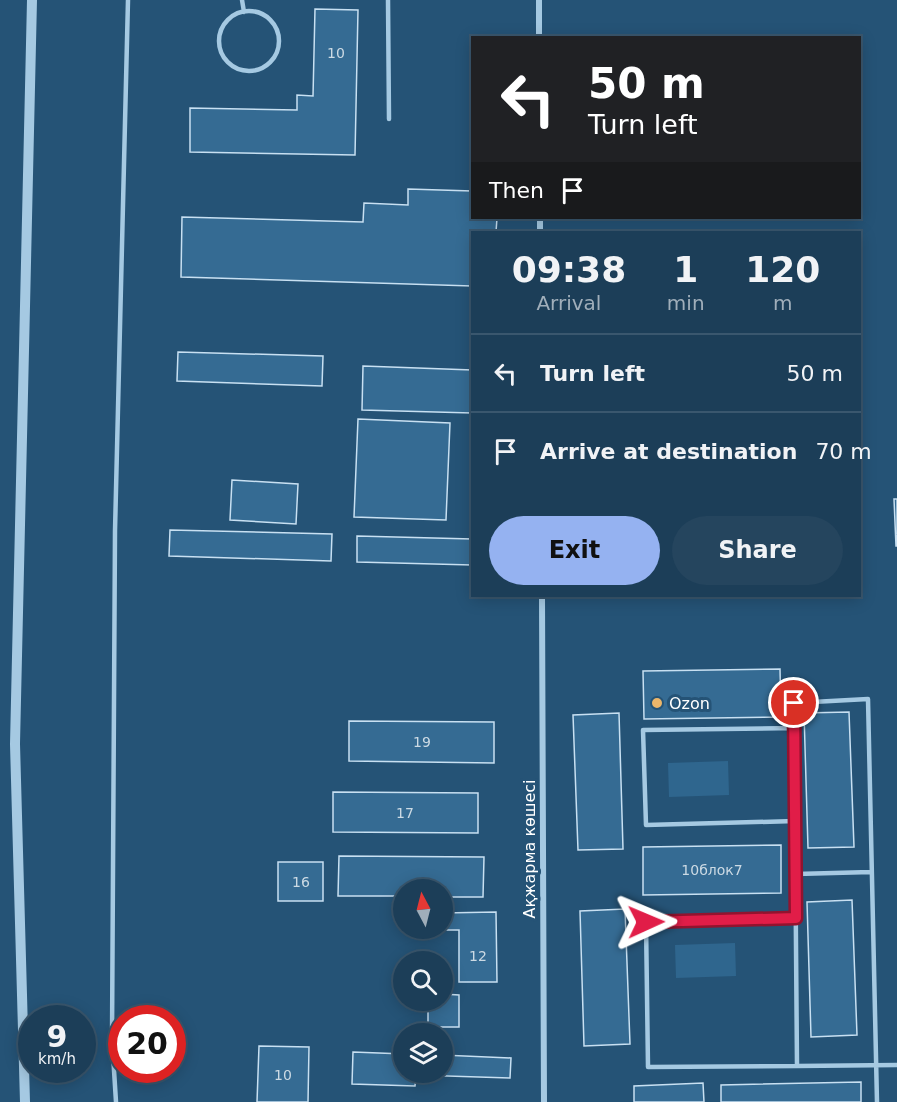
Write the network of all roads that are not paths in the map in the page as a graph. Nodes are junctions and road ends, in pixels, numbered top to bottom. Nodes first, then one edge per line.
1 (32, 0) edge
2 (128, 0) edge
3 (242, 0) edge
4 (388, 0) edge
5 (539, 0) edge
6 (244, 12) junction
7 (539, 36) edge
8 (389, 120) dead end
9 (542, 597) edge
10 (794, 728) junction
11 (795, 821) junction
12 (872, 872) junction
13 (796, 874) junction
14 (796, 918) junction
15 (876, 1065) junction
16 (897, 1065) edge
17 (797, 1066) junction
18 (25, 1102) edge
19 (116, 1102) edge
20 (544, 1102) edge
21 (877, 1102) edge

1 - 18 street
2 - 19 lane
3 - 6 lane
4 - 8 lane
5 - 7 street
6 - 6 lane
9 - 20 street, Ақжарма көшесі
10 - 11 lane
10 - 11 lane
10 - 12 lane
11 - 13 lane
12 - 13 lane
12 - 15 lane
13 - 14 lane
14 - 17 lane
14 - 17 lane
15 - 16 lane
15 - 17 lane
15 - 21 lane

